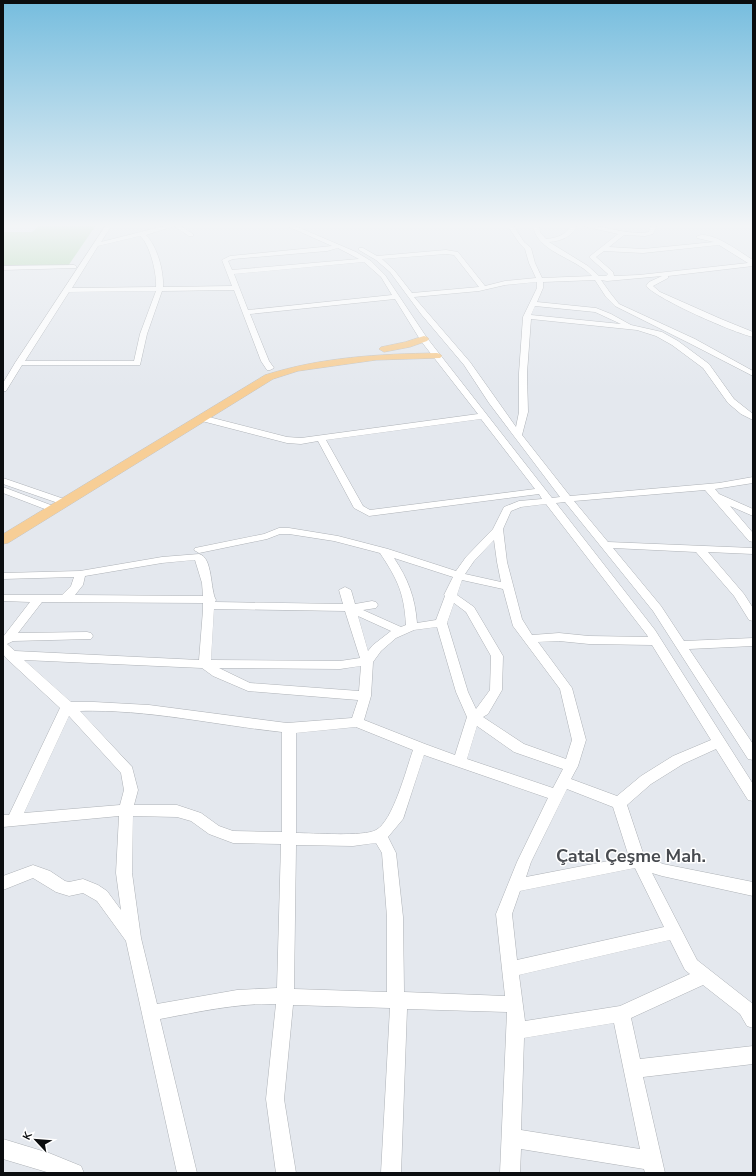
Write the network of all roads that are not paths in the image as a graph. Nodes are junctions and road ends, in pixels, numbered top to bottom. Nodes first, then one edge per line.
1 (66, 280) edge
2 (74, 280) edge
3 (160, 280) edge
4 (232, 280) edge
5 (385, 280) edge
6 (399, 280) edge
7 (477, 280) edge
8 (540, 280) junction
9 (543, 280) edge
10 (599, 280) edge
11 (605, 280) edge
12 (662, 280) edge
13 (601, 285) junction
14 (161, 288) junction
15 (236, 288) junction
16 (484, 288) junction
17 (67, 290) junction
18 (410, 295) junction
19 (396, 297) junction
20 (532, 304) junction
21 (247, 312) junction
22 (527, 317) junction
23 (630, 327) junction
24 (753, 335) edge
25 (444, 338) junction
26 (424, 339) junction
27 (447, 354) junction
28 (15, 363) junction
29 (270, 368) junction
30 (753, 374) edge
31 (3, 389) edge
32 (484, 416) junction
33 (753, 417) edge
34 (201, 418) junction
35 (518, 435) junction
36 (321, 439) junction
37 (3, 480) edge
38 (753, 480) edge
39 (3, 490) edge
40 (711, 491) junction
41 (545, 497) junction
42 (567, 499) junction
43 (54, 504) junction
44 (753, 512) edge
45 (3, 530) edge
46 (498, 530) junction
47 (753, 539) edge
48 (3, 540) edge
49 (605, 545) junction
50 (699, 549) junction
51 (199, 550) dead end
52 (384, 551) junction
53 (753, 551) edge
54 (80, 574) junction
55 (458, 574) junction
56 (3, 576) edge
57 (508, 586) junction
58 (345, 590) dead end
59 (450, 595) junction
60 (3, 598) edge
61 (38, 599) junction
62 (64, 599) junction
63 (210, 602) junction
64 (372, 605) dead end
65 (349, 608) junction
66 (753, 617) edge
67 (441, 623) junction
68 (412, 627) junction
69 (401, 631) junction
70 (87, 636) dead end
71 (528, 639) junction
72 (656, 641) junction
73 (753, 642) edge
74 (680, 645) junction
75 (6, 649) edge
76 (368, 661) junction
77 (205, 664) junction
78 (365, 696) junction
79 (66, 707) junction
80 (473, 717) junction
81 (357, 722) junction
82 (289, 728) junction
83 (719, 742) junction
84 (420, 748) junction
85 (751, 749) edge
86 (460, 762) junction
87 (571, 766) junction
88 (560, 789) junction
89 (753, 796) edge
90 (619, 802) junction
91 (126, 810) junction
92 (8, 820) edge
93 (380, 836) junction
94 (289, 837) junction
95 (639, 861) junction
96 (3, 883) edge
97 (515, 886) junction
98 (753, 889) edge
99 (674, 932) junction
100 (133, 938) junction
101 (510, 969) junction
102 (706, 976) junction
103 (285, 997) junction
104 (398, 1001) junction
105 (514, 1004) junction
106 (150, 1014) junction
107 (621, 1014) junction
108 (753, 1020) edge
109 (516, 1031) junction
110 (753, 1055) edge
111 (633, 1069) junction
112 (513, 1138) junction
113 (3, 1149) edge
114 (654, 1167) edge
115 (74, 1173) edge
116 (187, 1173) edge
117 (286, 1173) edge
118 (391, 1173) edge
119 (510, 1173) edge

1 - 28 street
2 - 17 street
3 - 14 street
4 - 15 street
5 - 19 street
6 - 18 street
7 - 16 street
8 - 9 street
8 - 16 street
8 - 20 street
10 - 13 street
11 - 13 street
12 - 24 street
13 - 30 street
14 - 15 street
14 - 17 street
14 - 28 street
15 - 21 street
16 - 18 street
17 - 28 street
18 - 25 street
19 - 21 street
19 - 26 street
20 - 22 street
20 - 23 street
21 - 29 street
22 - 23 street
22 - 35 street
23 - 33 street
25 - 26 street
25 - 27 street
26 - 27 street
26 - 29 main road
27 - 32 street
27 - 34 main road
27 - 35 street
28 - 31 street
29 - 43 main road
32 - 36 street
32 - 41 street
34 - 36 street
34 - 43 main road
35 - 42 street
36 - 41 street
37 - 43 street
38 - 40 street
39 - 43 street
40 - 42 street
40 - 44 street
40 - 47 street
41 - 42 street
41 - 46 street
41 - 72 street
42 - 49 street
43 - 45 main road
43 - 48 main road
46 - 55 street
46 - 57 street
49 - 50 street
49 - 74 street
50 - 53 street
50 - 66 street
51 - 52 street
52 - 55 street
52 - 68 street
54 - 56 street
54 - 62 street
54 - 63 street
55 - 57 street
55 - 59 street
57 - 71 street
58 - 65 street
59 - 67 street
59 - 80 street
60 - 61 street
61 - 62 street
61 - 75 street
62 - 63 street
63 - 65 street
63 - 77 street
64 - 65 street
65 - 69 street
65 - 76 street
67 - 68 street
67 - 80 street
68 - 69 street
69 - 76 street
70 - 75 street
71 - 72 street
71 - 87 street
72 - 83 street
73 - 74 street
74 - 85 street
75 - 77 street
75 - 79 street
76 - 77 street
76 - 78 street
77 - 78 street
78 - 81 street
79 - 82 street
79 - 91 street
79 - 92 street
80 - 86 street
80 - 87 street
81 - 82 street
81 - 84 street
82 - 94 street
83 - 89 street
83 - 90 street
84 - 86 street
84 - 93 street
86 - 88 street
87 - 88 street
88 - 90 street
88 - 97 street
90 - 95 street
91 - 92 street
91 - 94 street
91 - 100 street
93 - 94 street
93 - 104 street
94 - 103 street
95 - 97 street
95 - 98 street
95 - 99 street
96 - 100 street
97 - 101 street
99 - 101 street
99 - 102 street
100 - 106 street
101 - 105 street
102 - 107 street
102 - 108 street
103 - 104 street
103 - 106 street
103 - 117 street
104 - 105 street
104 - 118 street
105 - 109 street
106 - 116 street
107 - 109 street
107 - 111 street
109 - 112 street
110 - 111 street
111 - 114 street
112 - 114 street
112 - 119 street
113 - 115 street

